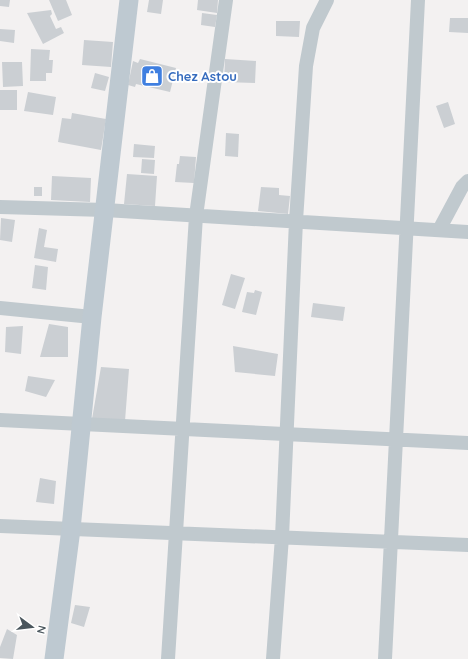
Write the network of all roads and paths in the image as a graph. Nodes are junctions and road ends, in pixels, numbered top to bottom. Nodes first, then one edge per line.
1 (226, 0) edge
2 (327, 0) edge
3 (418, 0) edge
4 (131, 3) edge
5 (468, 181) edge
6 (0, 208) edge
7 (105, 210) junction
8 (196, 216) junction
9 (296, 221) junction
10 (407, 228) junction
11 (439, 230) junction
12 (468, 232) edge
13 (0, 308) edge
14 (92, 317) junction
15 (0, 420) edge
16 (82, 424) junction
17 (182, 429) junction
18 (287, 434) junction
19 (396, 440) junction
20 (468, 443) edge
21 (0, 526) edge
22 (71, 529) junction
23 (177, 533) junction
24 (282, 538) junction
25 (391, 542) junction
26 (468, 545) edge
27 (54, 659) edge
28 (168, 659) edge
29 (273, 659) edge
30 (385, 659) edge

1 - 8 street
2 - 9 street
3 - 10 street
4 - 7 street
5 - 11 street
6 - 7 street
7 - 8 street
7 - 14 street
8 - 9 street
8 - 17 street
9 - 10 street
9 - 18 street
10 - 11 street
10 - 19 street
11 - 12 street
13 - 14 street
14 - 16 street
15 - 16 street
16 - 17 street
16 - 22 street
17 - 18 street
17 - 23 street
18 - 19 street
18 - 24 street
19 - 20 street
19 - 25 street
21 - 22 street
22 - 23 street
22 - 27 street
23 - 24 street
23 - 28 street
24 - 25 street
24 - 29 street
25 - 26 street
25 - 30 street

